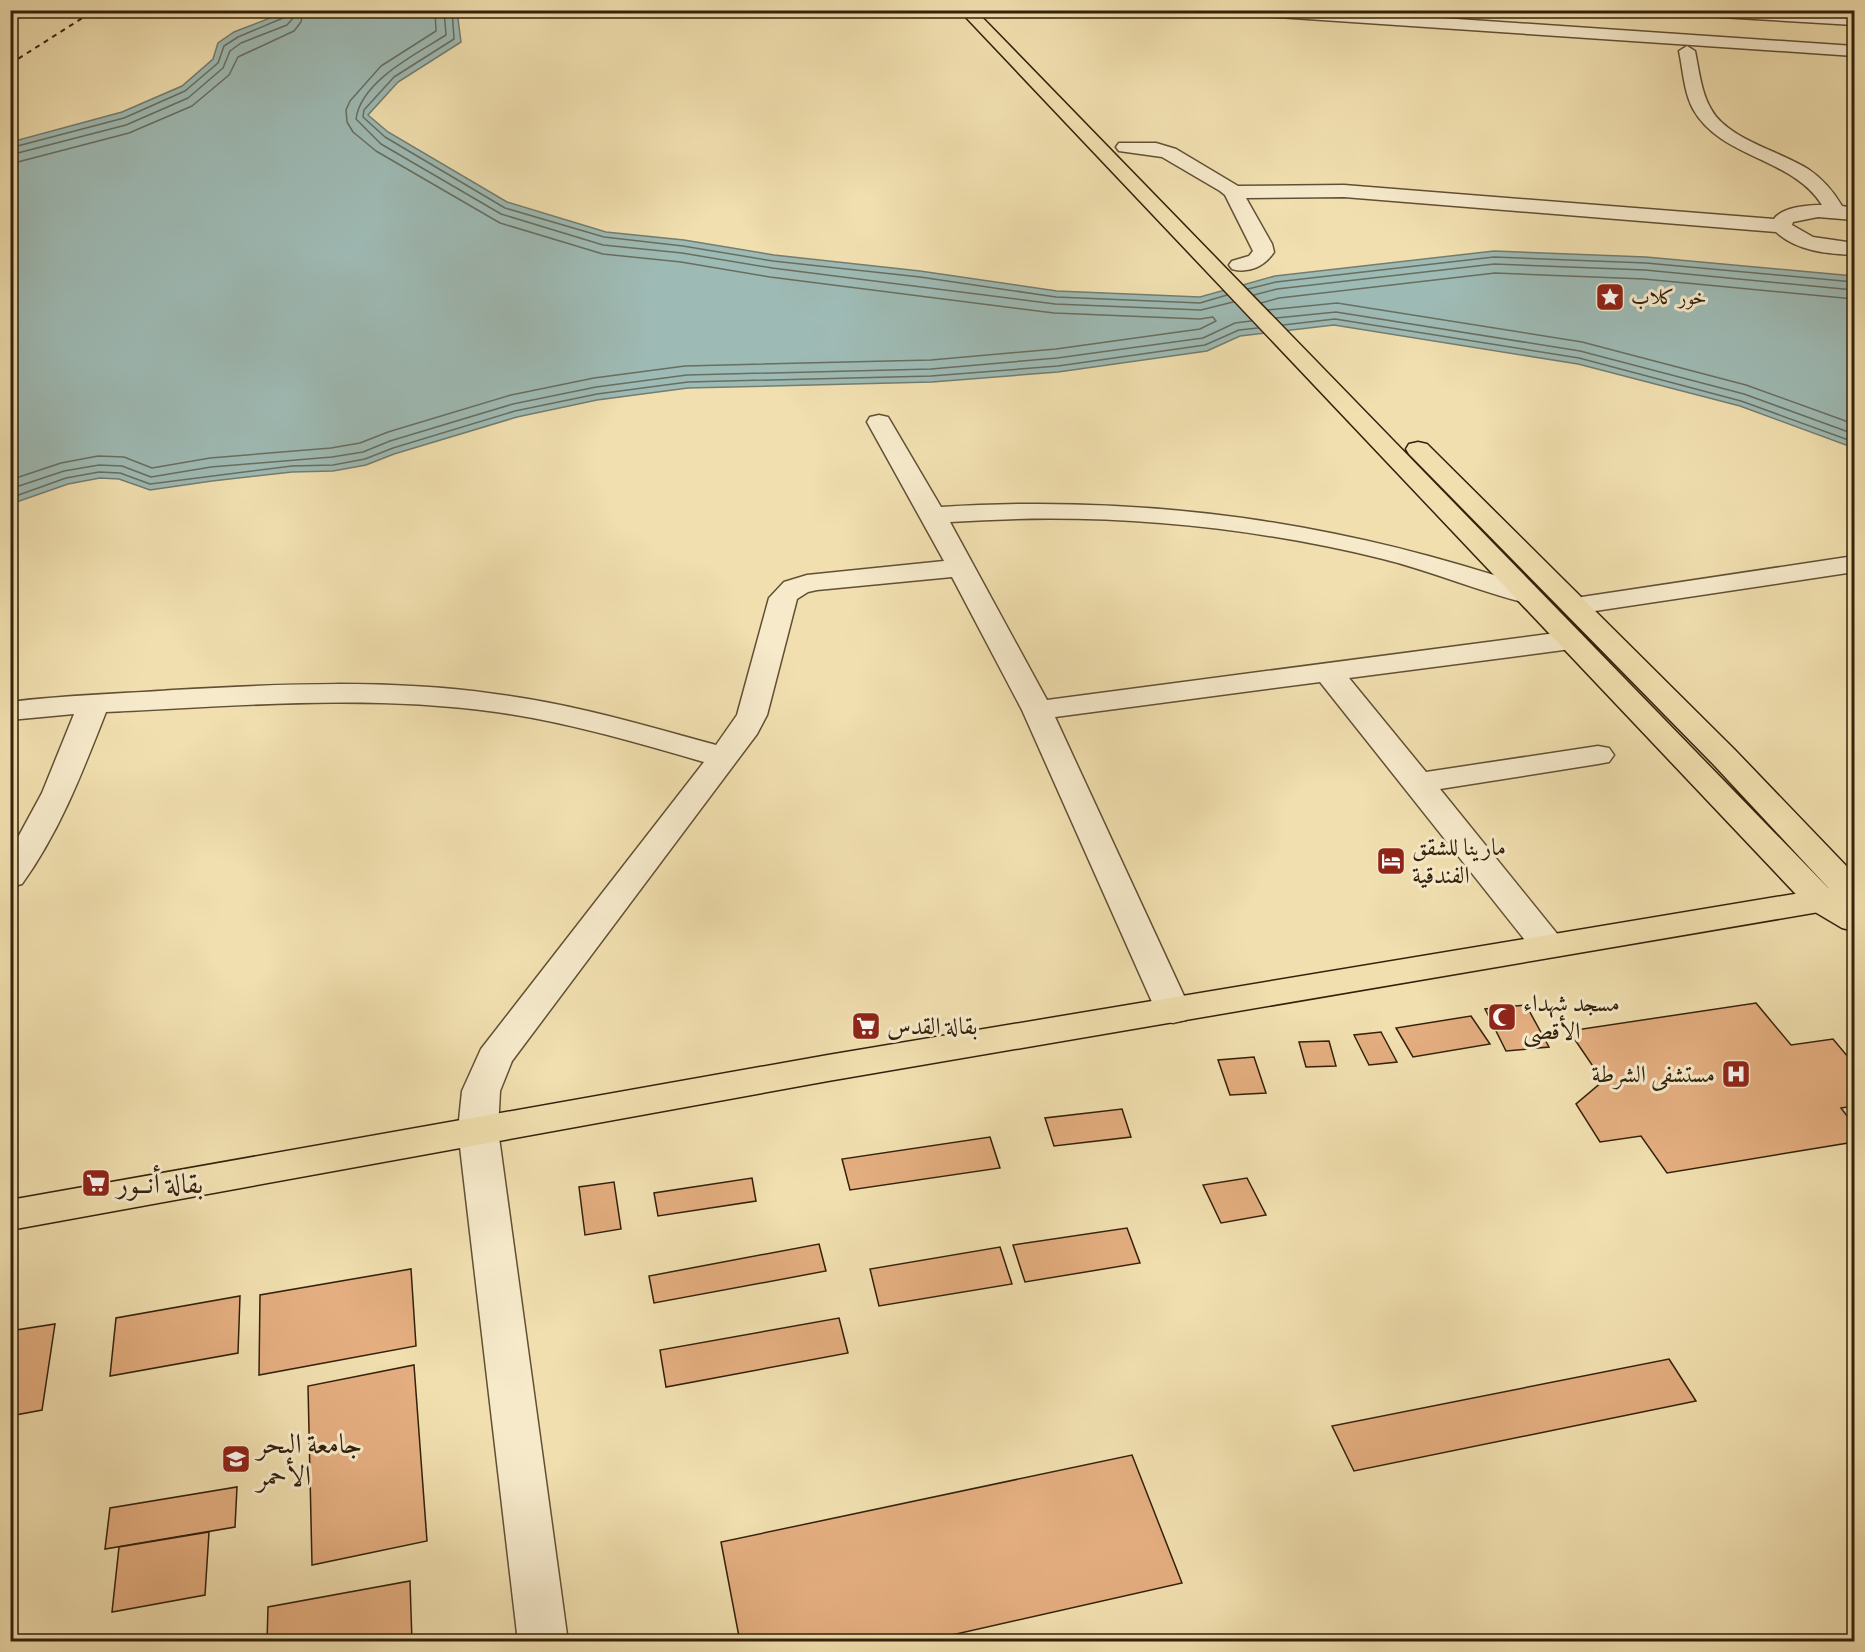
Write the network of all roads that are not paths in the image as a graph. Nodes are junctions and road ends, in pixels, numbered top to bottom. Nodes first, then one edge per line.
1 (966, 10) edge
2 (988, 10) edge
3 (1249, 10) edge
4 (1687, 10) edge
5 (1332, 13) edge
6 (1792, 14) edge
7 (1631, 19) dead end
8 (1854, 20) edge
9 (1630, 36) junction
10 (1800, 47) junction
11 (1687, 51) dead end
12 (1854, 51) edge
13 (1125, 147) junction
14 (1147, 169) dead end
15 (1233, 192) junction
16 (1845, 213) edge
17 (1782, 226) junction
18 (1223, 249) dead end
19 (1854, 249) edge
20 (1234, 270) junction
21 (879, 422) dead end
22 (1431, 477) junction
23 (933, 515) junction
24 (1854, 564) edge
25 (960, 568) junction
26 (1526, 595) junction
27 (1575, 606) junction
28 (1571, 640) junction
29 (1328, 672) junction
30 (94, 703) junction
31 (1036, 710) junction
32 (10, 711) edge
33 (1598, 755) dead end
34 (722, 758) junction
35 (1418, 783) junction
36 (10, 877) edge
37 (1844, 897) edge
38 (1854, 920) edge
39 (1549, 946) junction
40 (1173, 1011) junction
41 (478, 1130) junction
42 (10, 1215) edge
43 (543, 1641) edge

1 - 20 main road
2 - 13 main road
3 - 5 street
4 - 6 street
5 - 9 street
6 - 8 street
6 - 10 street
7 - 9 street
9 - 10 street
10 - 12 street
11 - 16 street
13 - 14 main road
13 - 15 street
15 - 17 street
15 - 20 street
16 - 17 street
17 - 19 street
18 - 20 main road
20 - 22 main road
21 - 23 street
22 - 26 main road
22 - 27 main road
23 - 25 street
23 - 26 street
24 - 27 street
25 - 31 street
25 - 34 street
26 - 28 main road
27 - 37 main road
28 - 29 street
28 - 37 main road
29 - 31 street
29 - 35 street
30 - 32 street
30 - 34 street
30 - 36 street
31 - 40 street
33 - 35 street
34 - 41 street
35 - 39 street
37 - 38 main road
37 - 39 main road
39 - 40 main road
40 - 41 main road
41 - 42 main road
41 - 43 street

